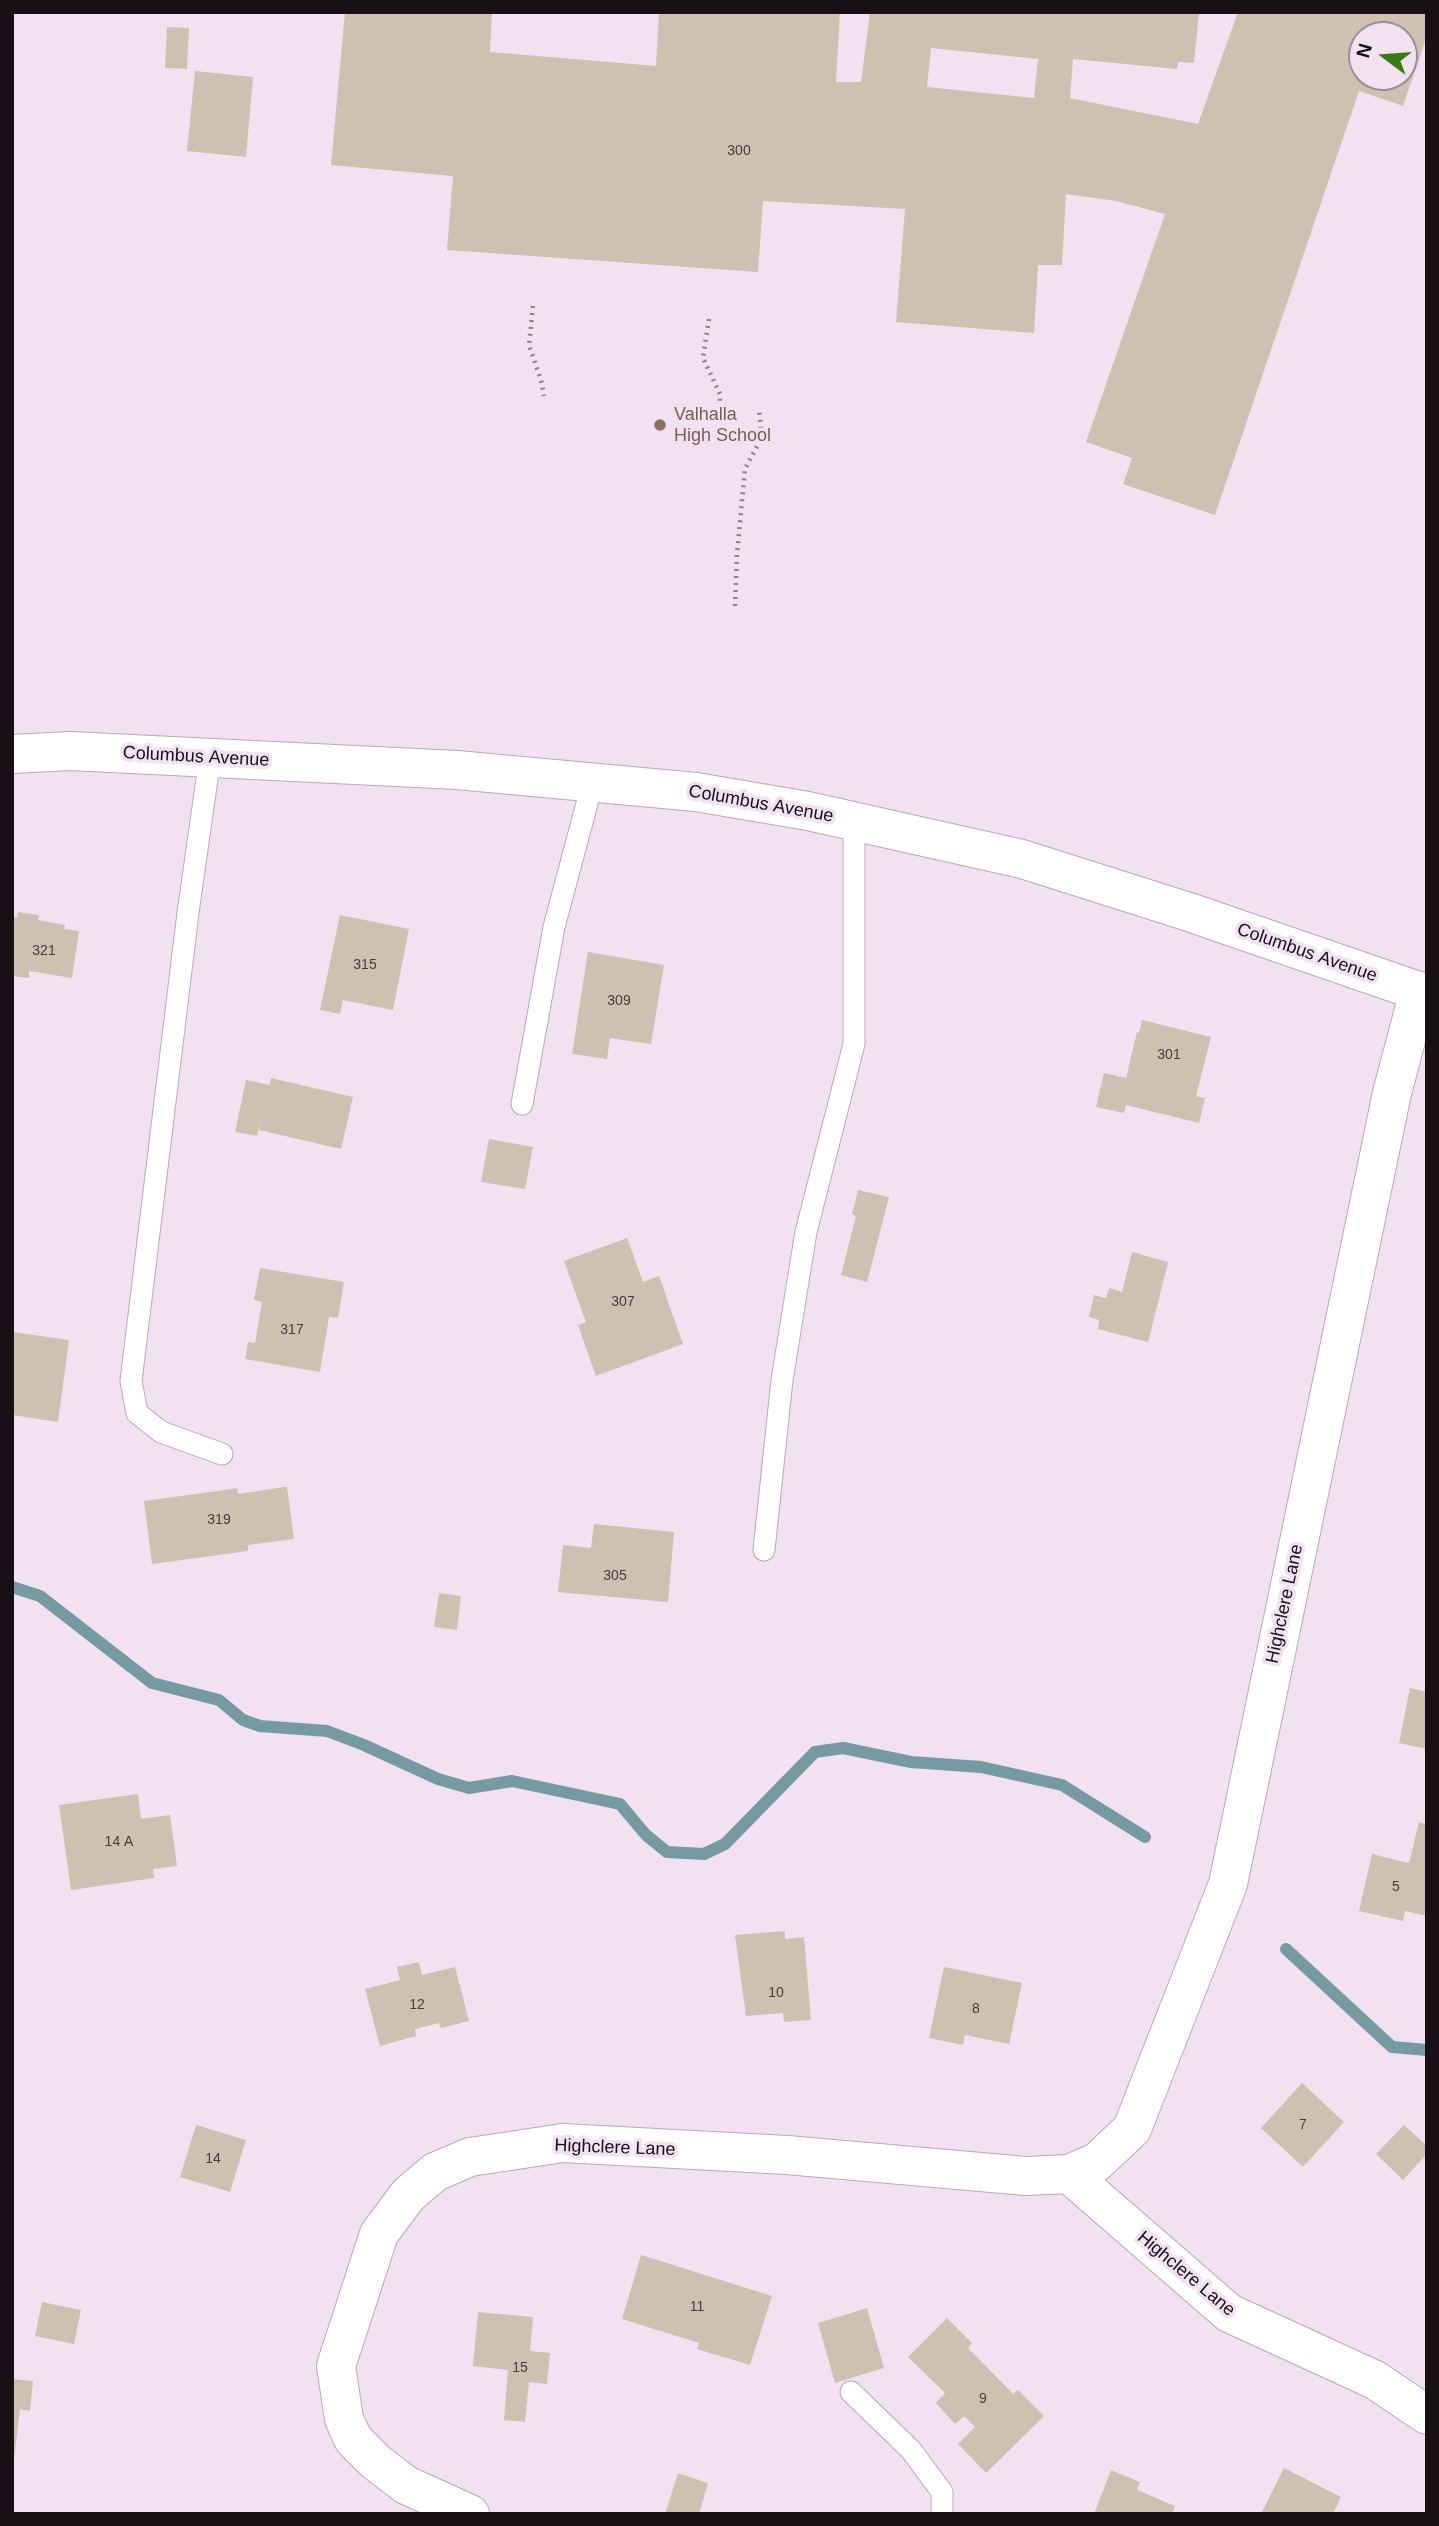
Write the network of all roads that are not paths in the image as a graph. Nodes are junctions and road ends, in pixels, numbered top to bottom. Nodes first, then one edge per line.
1 (12, 739) edge
2 (70, 751) junction
3 (12, 754) edge
4 (210, 758) junction
5 (593, 781) junction
6 (854, 820) junction
7 (1423, 993) edge
8 (522, 1104) dead end
9 (222, 1454) dead end
10 (764, 1550) dead end
11 (1069, 2174) junction
12 (850, 2392) dead end
13 (1427, 2415) edge
14 (470, 2514) edge
15 (942, 2514) edge

1 - 2 street, Columbus Avenue
2 - 3 street, Columbus Avenue
2 - 4 street, Columbus Avenue
4 - 5 street, Columbus Avenue
4 - 9 lane
5 - 6 street, Columbus Avenue
5 - 8 lane
6 - 7 street, Columbus Avenue
6 - 10 lane
7 - 11 street, Highclere Lane
11 - 13 street, Highclere Lane
11 - 14 street, Highclere Lane
12 - 15 lane

